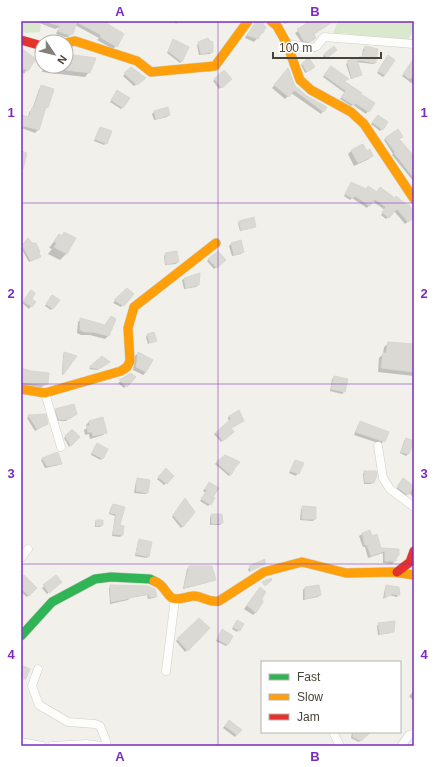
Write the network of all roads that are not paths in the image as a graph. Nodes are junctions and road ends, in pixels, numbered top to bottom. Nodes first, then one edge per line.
1 (248, 21) edge
2 (271, 21) edge
3 (21, 40) edge
4 (74, 41) edge
5 (34, 44) edge
6 (287, 44) junction
7 (414, 44) edge
8 (414, 199) edge
9 (216, 243) dead end
10 (21, 389) edge
11 (45, 393) junction
12 (378, 446) dead end
13 (61, 447) dead end
14 (414, 507) edge
15 (28, 550) dead end
16 (414, 552) edge
17 (21, 558) edge
18 (397, 572) junction
19 (414, 576) edge
20 (175, 599) junction
21 (21, 636) edge
22 (38, 669) dead end
23 (166, 670) dead end
24 (334, 733) edge
25 (414, 734) edge
26 (21, 742) edge
27 (42, 746) edge
28 (52, 746) edge
29 (101, 746) edge
30 (107, 746) edge
31 (340, 746) edge
32 (401, 746) edge

1 - 4 street
2 - 6 street
3 - 5 street
6 - 7 street
6 - 8 street
9 - 11 street
10 - 11 street
11 - 13 street
12 - 14 street
15 - 17 street
16 - 18 street
18 - 19 street
18 - 20 street
20 - 21 street
20 - 23 street
22 - 30 street
24 - 31 street
25 - 32 street
26 - 27 street
28 - 29 street

